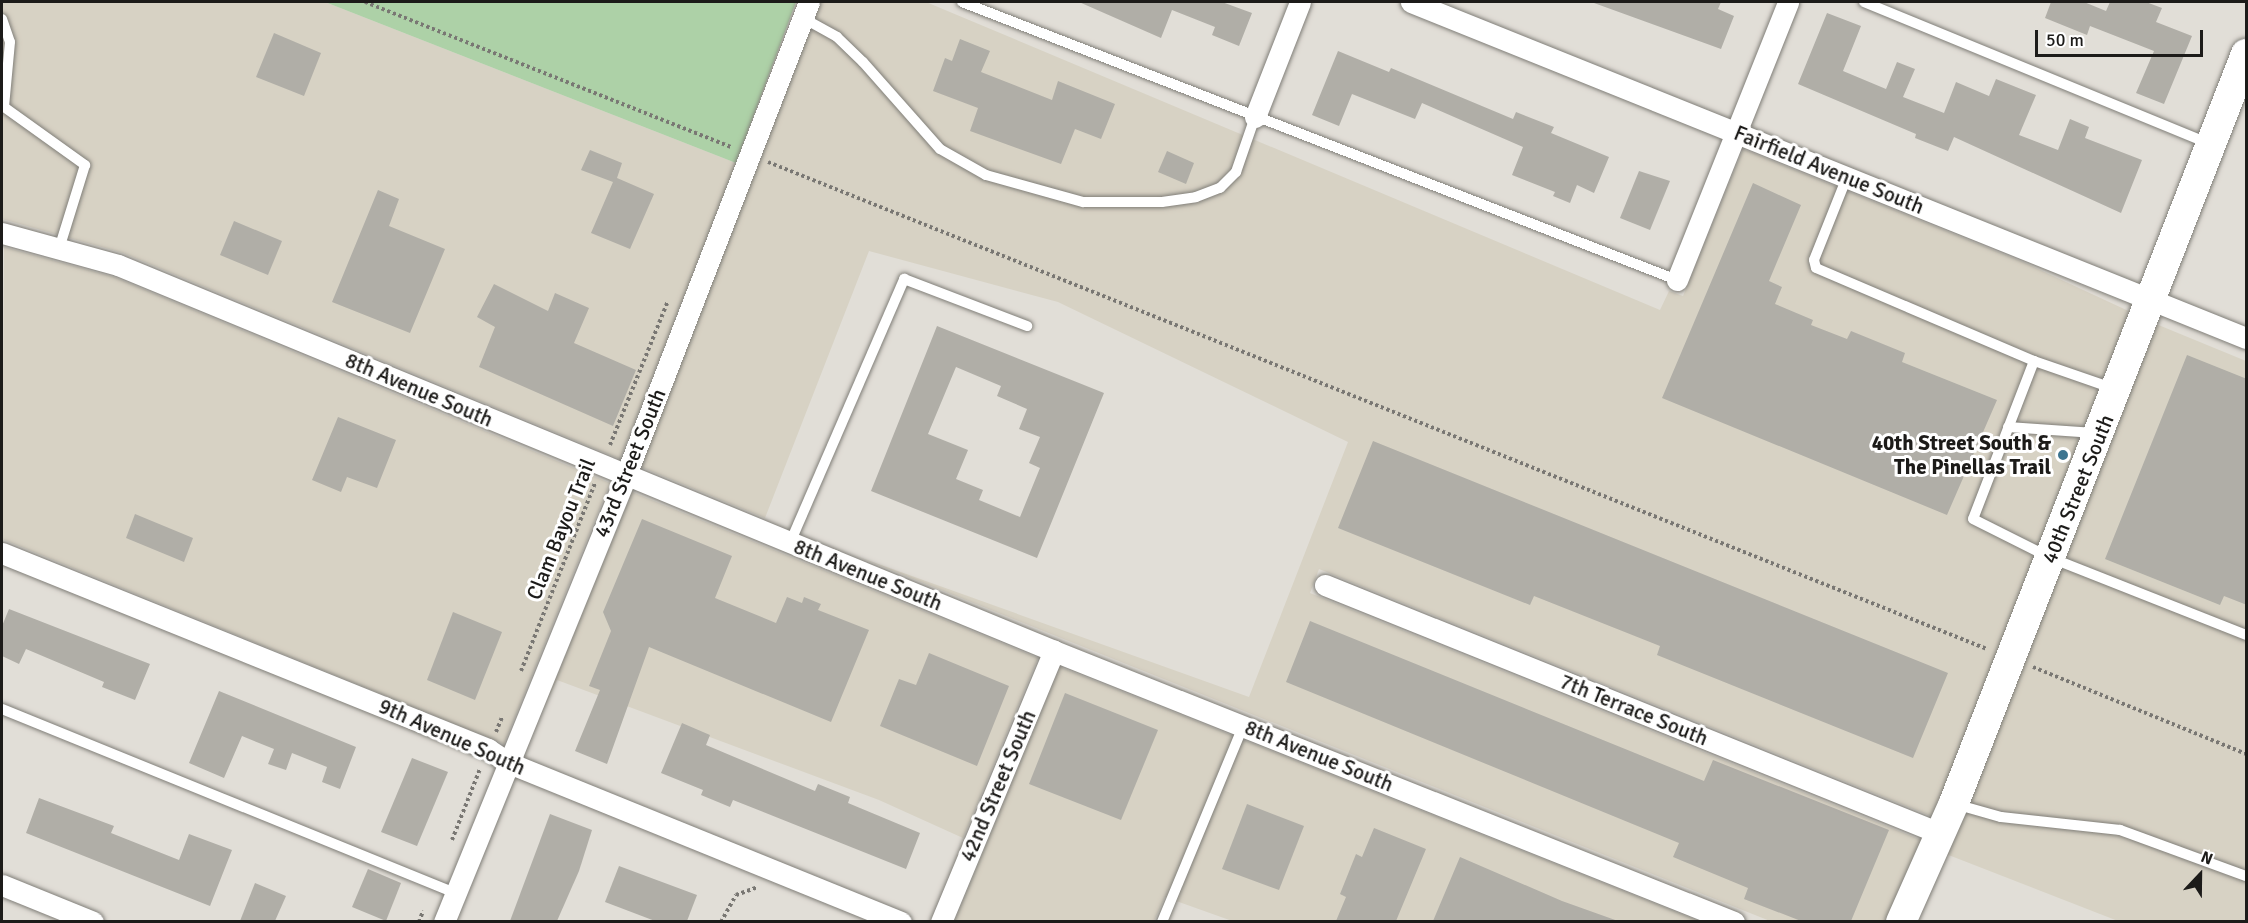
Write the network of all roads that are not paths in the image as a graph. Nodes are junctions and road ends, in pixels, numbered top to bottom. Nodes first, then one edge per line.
1 (962, 2) edge
2 (1300, 2) edge
3 (1411, 2) edge
4 (1788, 2) edge
5 (1864, 2) edge
6 (806, 10) edge
7 (2, 19) edge
8 (2247, 54) edge
9 (1255, 117) junction
10 (1737, 133) junction
11 (2212, 145) junction
12 (1847, 177) junction
13 (2, 233) edge
14 (59, 249) junction
15 (1677, 280) joint
16 (2153, 301) junction
17 (1027, 326) dead end
18 (2247, 338) edge
19 (2034, 361) junction
20 (2118, 390) junction
21 (2008, 427) junction
22 (2100, 434) junction
23 (626, 475) junction
24 (790, 543) junction
25 (2, 553) edge
26 (2051, 558) junction
27 (1325, 585) dead end
28 (2247, 635) edge
29 (1054, 651) junction
30 (2, 709) edge
31 (1243, 726) junction
32 (509, 763) junction
33 (1954, 804) junction
34 (1942, 834) junction
35 (2247, 876) edge
36 (2, 885) edge
37 (456, 893) junction
38 (93, 921) edge
39 (444, 921) edge
40 (901, 921) edge
41 (941, 921) edge
42 (1162, 921) edge
43 (1734, 921) edge
44 (1901, 921) edge

1 - 9 lane
2 - 9 street
3 - 10 street, Fairfield Avenue South
4 - 10 street
5 - 11 lane
6 - 9 lane
6 - 23 street, 43rd Street South
7 - 14 lane
8 - 11 street, 40th Street South
9 - 15 lane
10 - 12 street, Fairfield Avenue South
10 - 15 street
11 - 16 street, 40th Street South
12 - 16 street, Fairfield Avenue South
12 - 19 lane
13 - 14 street, 8th Avenue South
14 - 23 street, 8th Avenue South
16 - 18 street, Fairfield Avenue South
16 - 20 street, 40th Street South
17 - 24 lane
19 - 20 lane
19 - 21 lane
20 - 22 street, 40th Street South
21 - 22 lane
21 - 26 lane
22 - 26 street, 40th Street South
23 - 24 street, 8th Avenue South
23 - 32 street, 43rd Street South
24 - 29 street, 8th Avenue South
25 - 32 street, 9th Avenue South
26 - 28 lane
26 - 33 street, 40th Street South
27 - 34 street, 7th Terrace South
29 - 31 street, 8th Avenue South
29 - 41 street, 42nd Street South
30 - 37 lane
31 - 42 lane
31 - 43 street, 8th Avenue South
32 - 37 street, 43rd Street South
32 - 40 street, 9th Avenue South
33 - 34 street, 40th Street South
33 - 35 lane
34 - 44 street, 40th Street South
36 - 38 street
37 - 39 street, 43rd Street South

